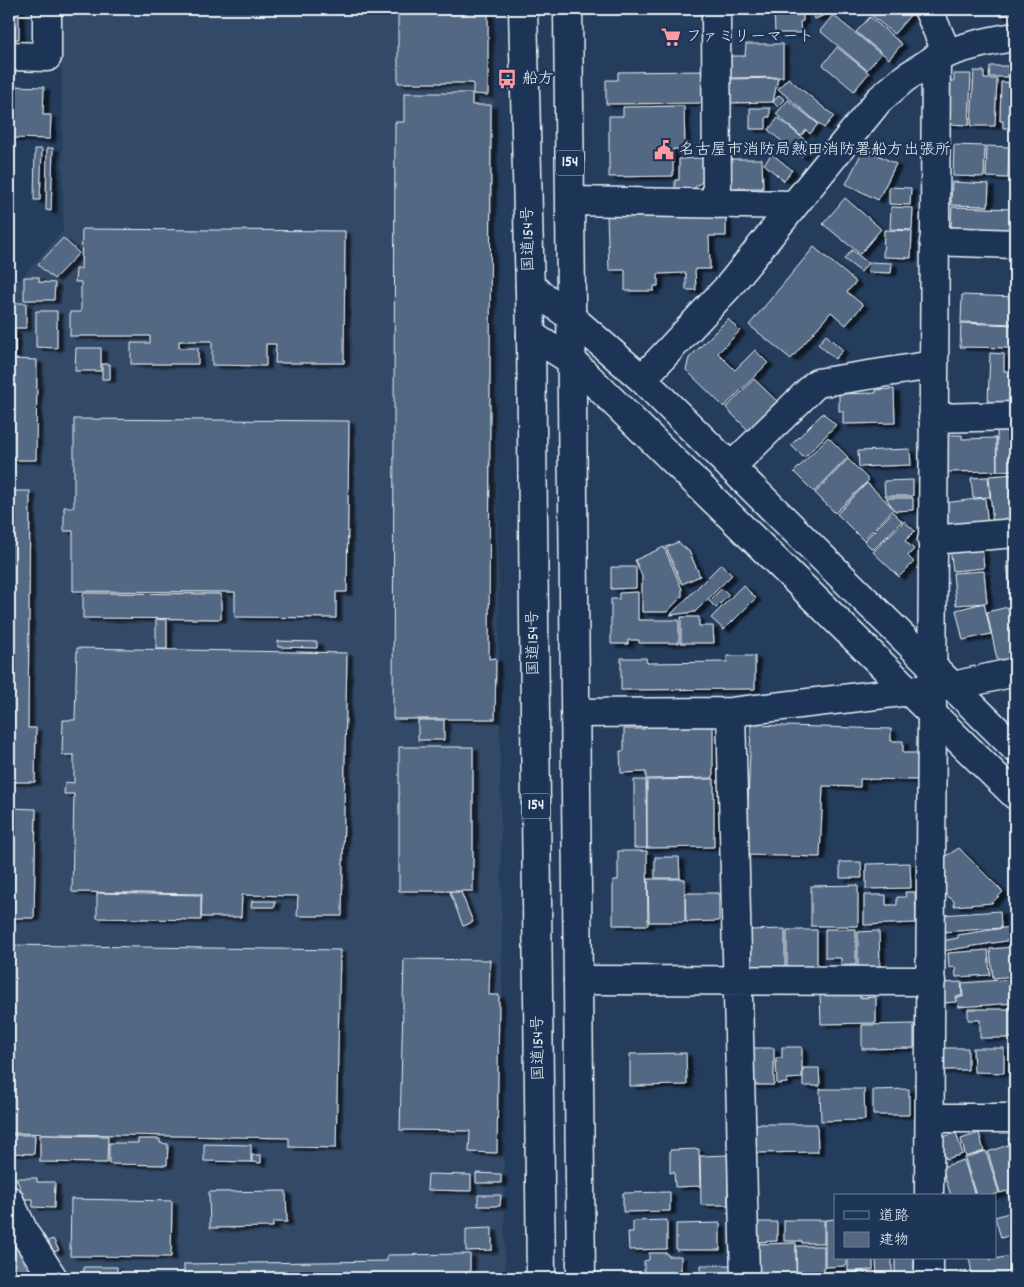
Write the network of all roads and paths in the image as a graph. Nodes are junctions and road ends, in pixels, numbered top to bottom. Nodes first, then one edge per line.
1 (47, 9) edge
2 (523, 9) edge
3 (568, 9) edge
4 (716, 9) edge
5 (928, 9) edge
6 (1015, 37) edge
7 (9, 56) edge
8 (941, 56) junction
9 (571, 200) junction
10 (717, 204) junction
11 (794, 205) junction
12 (934, 241) junction
13 (1015, 244) edge
14 (530, 286) junction
15 (572, 318) junction
16 (531, 335) junction
17 (572, 361) junction
18 (933, 365) junction
19 (642, 380) junction
20 (1015, 416) edge
21 (933, 418) junction
22 (731, 467) junction
23 (1015, 533) edge
24 (932, 540) junction
25 (1015, 672) edge
26 (932, 689) junction
27 (731, 712) junction
28 (576, 713) junction
29 (1015, 748) edge
30 (1015, 795) edge
31 (578, 980) junction
32 (737, 981) junction
33 (931, 981) junction
34 (930, 1118) junction
35 (1015, 1118) edge
36 (929, 1194) edge
37 (9, 1200) edge
38 (929, 1260) edge
39 (53, 1278) edge
40 (541, 1278) edge
41 (581, 1278) edge
42 (745, 1278) edge
43 (929, 1278) edge

1 - 7 main road
2 - 14 main road, 国道154号 / 154
3 - 9 main road, 154
4 - 10 main road
5 - 8 main road
6 - 8 main road
8 - 11 main road
8 - 12 main road
9 - 10 main road
9 - 15 main road, 154
10 - 11 main road
11 - 19 main road
12 - 13 main road
12 - 18 main road
14 - 15 main road
14 - 16 main road, 国道154号 / 154
15 - 17 main road, 154
15 - 19 main road
16 - 17 main road
16 - 40 main road, 国道154号 / 154
17 - 26 main road
17 - 28 main road, 154
18 - 21 main road
18 - 22 main road
19 - 22 main road
20 - 21 main road
21 - 24 main road
22 - 26 main road
23 - 24 main road
24 - 26 main road
25 - 26 main road
26 - 27 main road
26 - 29 main road
26 - 30 main road
26 - 33 main road
27 - 28 main road
27 - 32 main road
28 - 31 main road, 154
31 - 32 main road
31 - 41 main road, 154
32 - 33 main road
32 - 42 main road
33 - 34 main road
34 - 35 main road
34 - 36 main road
37 - 39 main road
38 - 43 main road

